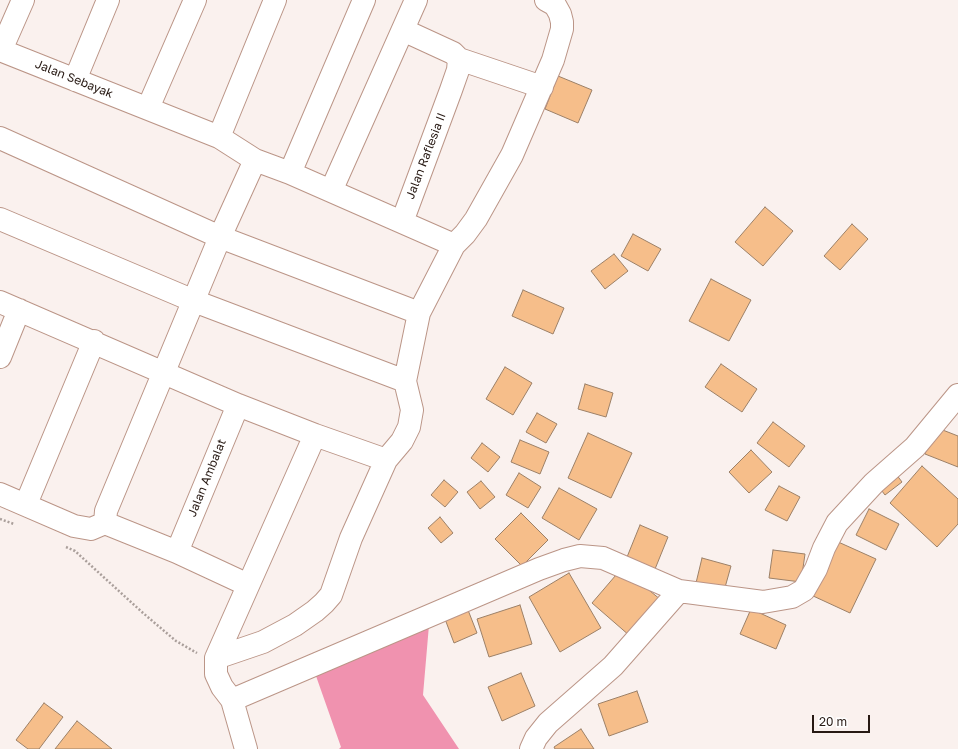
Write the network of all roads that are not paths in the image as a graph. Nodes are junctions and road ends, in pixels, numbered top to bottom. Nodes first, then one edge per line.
1 (23, 0) edge
2 (108, 0) edge
3 (195, 0) edge
4 (276, 0) edge
5 (364, 0) edge
6 (416, 0) edge
7 (546, 0) edge
8 (402, 30) junction
9 (0, 50) edge
10 (459, 59) junction
11 (75, 80) junction
12 (542, 87) junction
13 (148, 108) junction
14 (219, 137) junction
15 (0, 138) edge
16 (255, 160) junction
17 (290, 173) junction
18 (331, 191) junction
19 (0, 219) edge
20 (402, 222) junction
21 (220, 237) junction
22 (454, 245) junction
23 (194, 301) junction
24 (10, 306) edge
25 (419, 313) junction
26 (94, 341) junction
27 (0, 357) edge
28 (164, 372) junction
29 (405, 381) junction
30 (958, 395) edge
31 (238, 405) junction
32 (314, 435) junction
33 (386, 460) junction
34 (0, 494) edge
35 (26, 504) junction
36 (104, 523) junction
37 (177, 552) junction
38 (248, 585) junction
39 (679, 591) junction
40 (216, 658) junction
41 (232, 700) junction
42 (246, 749) edge
43 (531, 749) edge

1 - 9 street
2 - 11 street
3 - 13 street
4 - 14 street
5 - 17 street
6 - 8 street
7 - 12 street
8 - 10 street
8 - 18 street
9 - 11 street, Jalan Sebayak
10 - 12 street
10 - 20 street, Jalan Raflesia II
11 - 13 street, Jalan Sebayak
12 - 22 street
13 - 14 street, Jalan Sebayak
14 - 16 street, Jalan Sebayak
15 - 21 street
16 - 17 street, Jalan Sebayak
16 - 21 street
17 - 18 street, Jalan Sebayak
18 - 20 street, Jalan Sebayak
19 - 23 street
20 - 22 street, Jalan Sebayak
21 - 23 street
21 - 25 street
22 - 25 street
23 - 28 street
23 - 29 street
24 - 26 street
24 - 27 street
25 - 29 street
26 - 28 street
26 - 35 street
28 - 31 street
28 - 36 street
29 - 33 street
30 - 39 street
31 - 32 street
31 - 37 street, Jalan Ambalat
32 - 33 street
32 - 38 street
33 - 40 street
34 - 35 street
35 - 36 street
36 - 37 street
37 - 38 street
38 - 40 street
39 - 41 street
39 - 43 street
40 - 41 street
41 - 42 street

